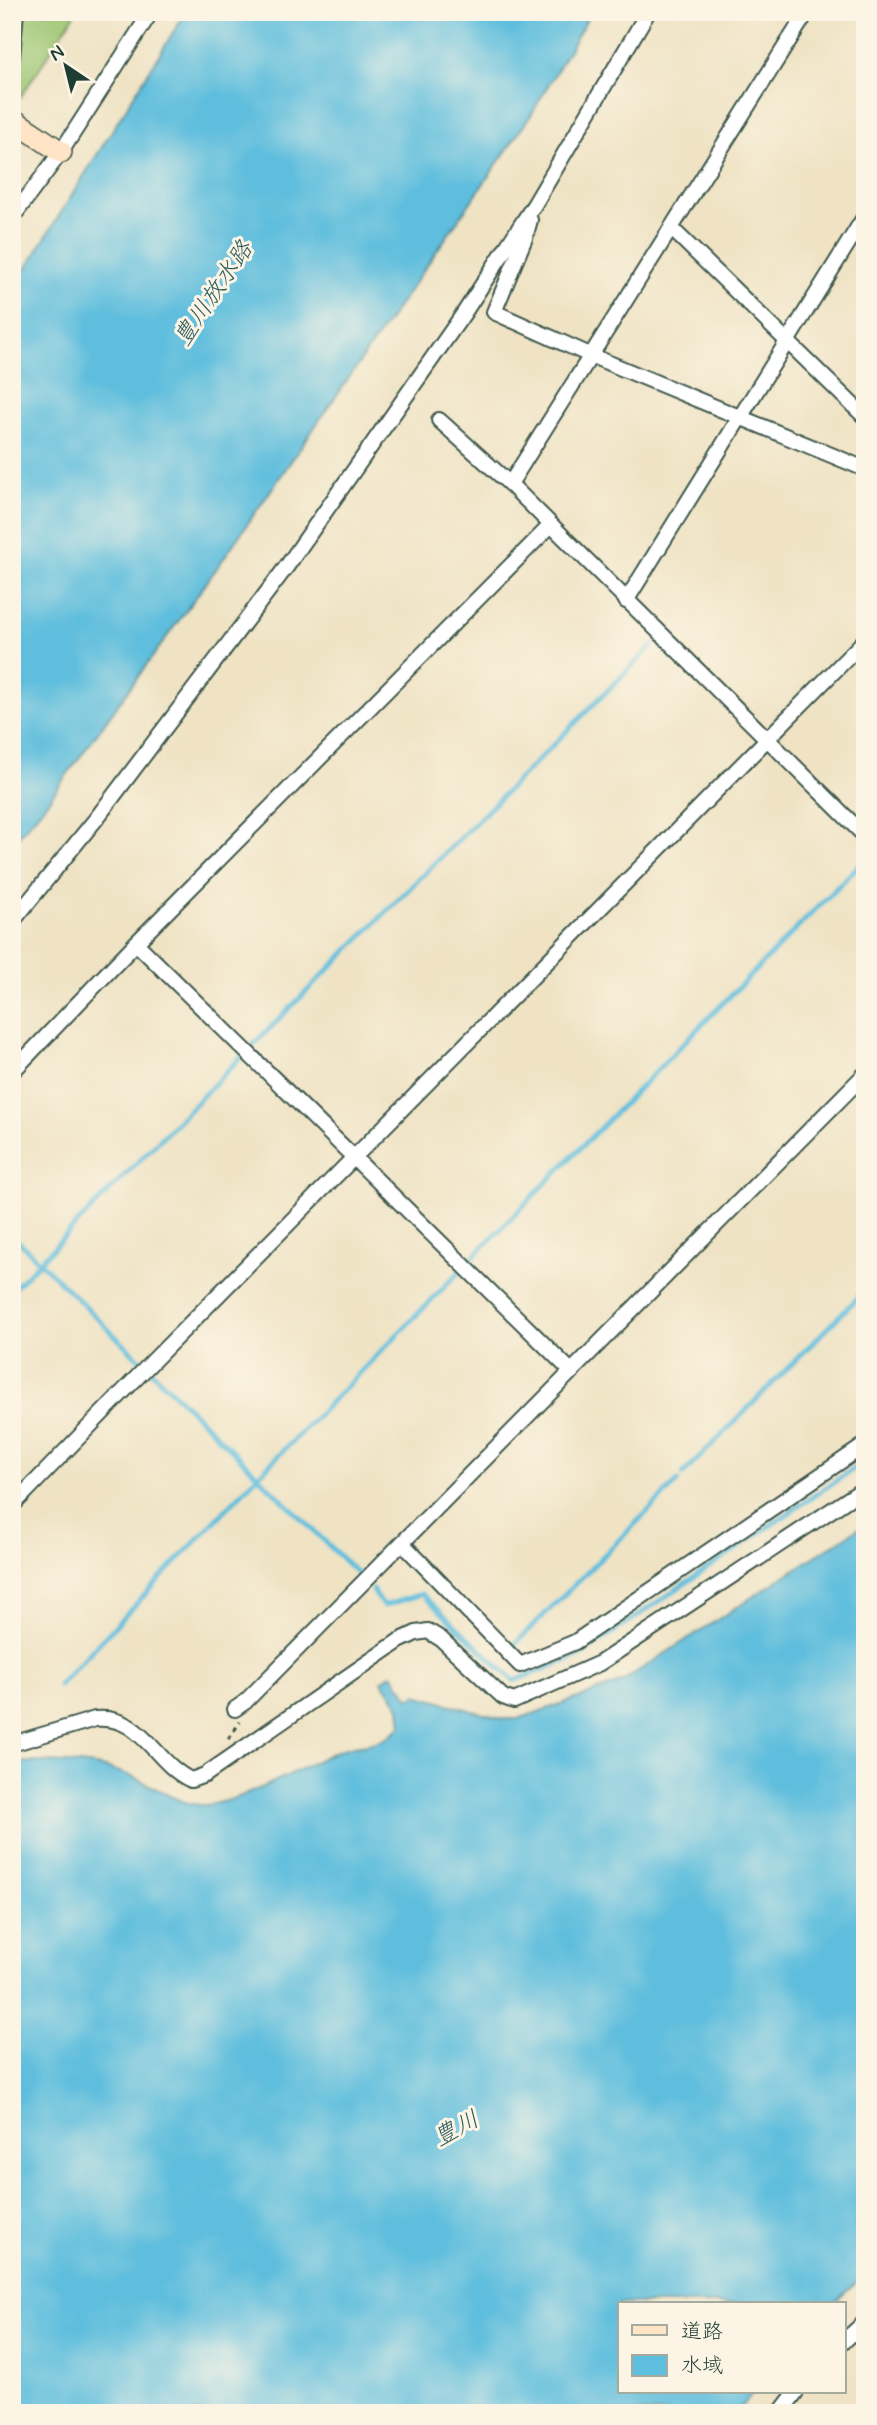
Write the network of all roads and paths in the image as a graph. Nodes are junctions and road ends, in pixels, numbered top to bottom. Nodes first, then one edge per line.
1 (16, 12) edge
2 (151, 12) edge
3 (648, 12) edge
4 (807, 12) edge
5 (12, 57) edge
6 (12, 119) edge
7 (61, 152) junction
8 (534, 205) junction
9 (865, 216) edge
10 (12, 218) edge
11 (672, 229) junction
12 (787, 339) junction
13 (592, 356) junction
14 (739, 417) junction
15 (865, 417) edge
16 (439, 420) dead end
17 (865, 469) edge
18 (510, 484) junction
19 (550, 526) junction
20 (626, 601) junction
21 (865, 640) edge
22 (766, 740) junction
23 (865, 836) edge
24 (12, 922) edge
25 (136, 943) junction
26 (12, 1072) edge
27 (865, 1074) edge
28 (355, 1157) junction
29 (572, 1372) junction
30 (865, 1445) edge
31 (865, 1488) edge
32 (12, 1506) edge
33 (403, 1544) junction
34 (235, 1709) dead end
35 (12, 1744) edge
36 (865, 2322) edge
37 (846, 2339) edge
38 (794, 2394) edge
39 (780, 2413) edge

1 - 5 street
2 - 7 street
3 - 8 street
4 - 11 street
6 - 7 street
7 - 10 street
8 - 13 street
8 - 24 street
9 - 12 street
11 - 12 street
11 - 13 street
12 - 14 street
12 - 15 street
13 - 14 street
13 - 18 street
14 - 17 street
14 - 20 street
16 - 18 street
18 - 19 street
19 - 20 street
19 - 25 street
20 - 22 street
21 - 22 street
22 - 23 street
22 - 28 street
25 - 26 street
25 - 28 street
27 - 29 street
28 - 29 street
28 - 32 street
29 - 33 street
30 - 33 street
31 - 35 street
33 - 34 street
36 - 37 street
38 - 39 street

